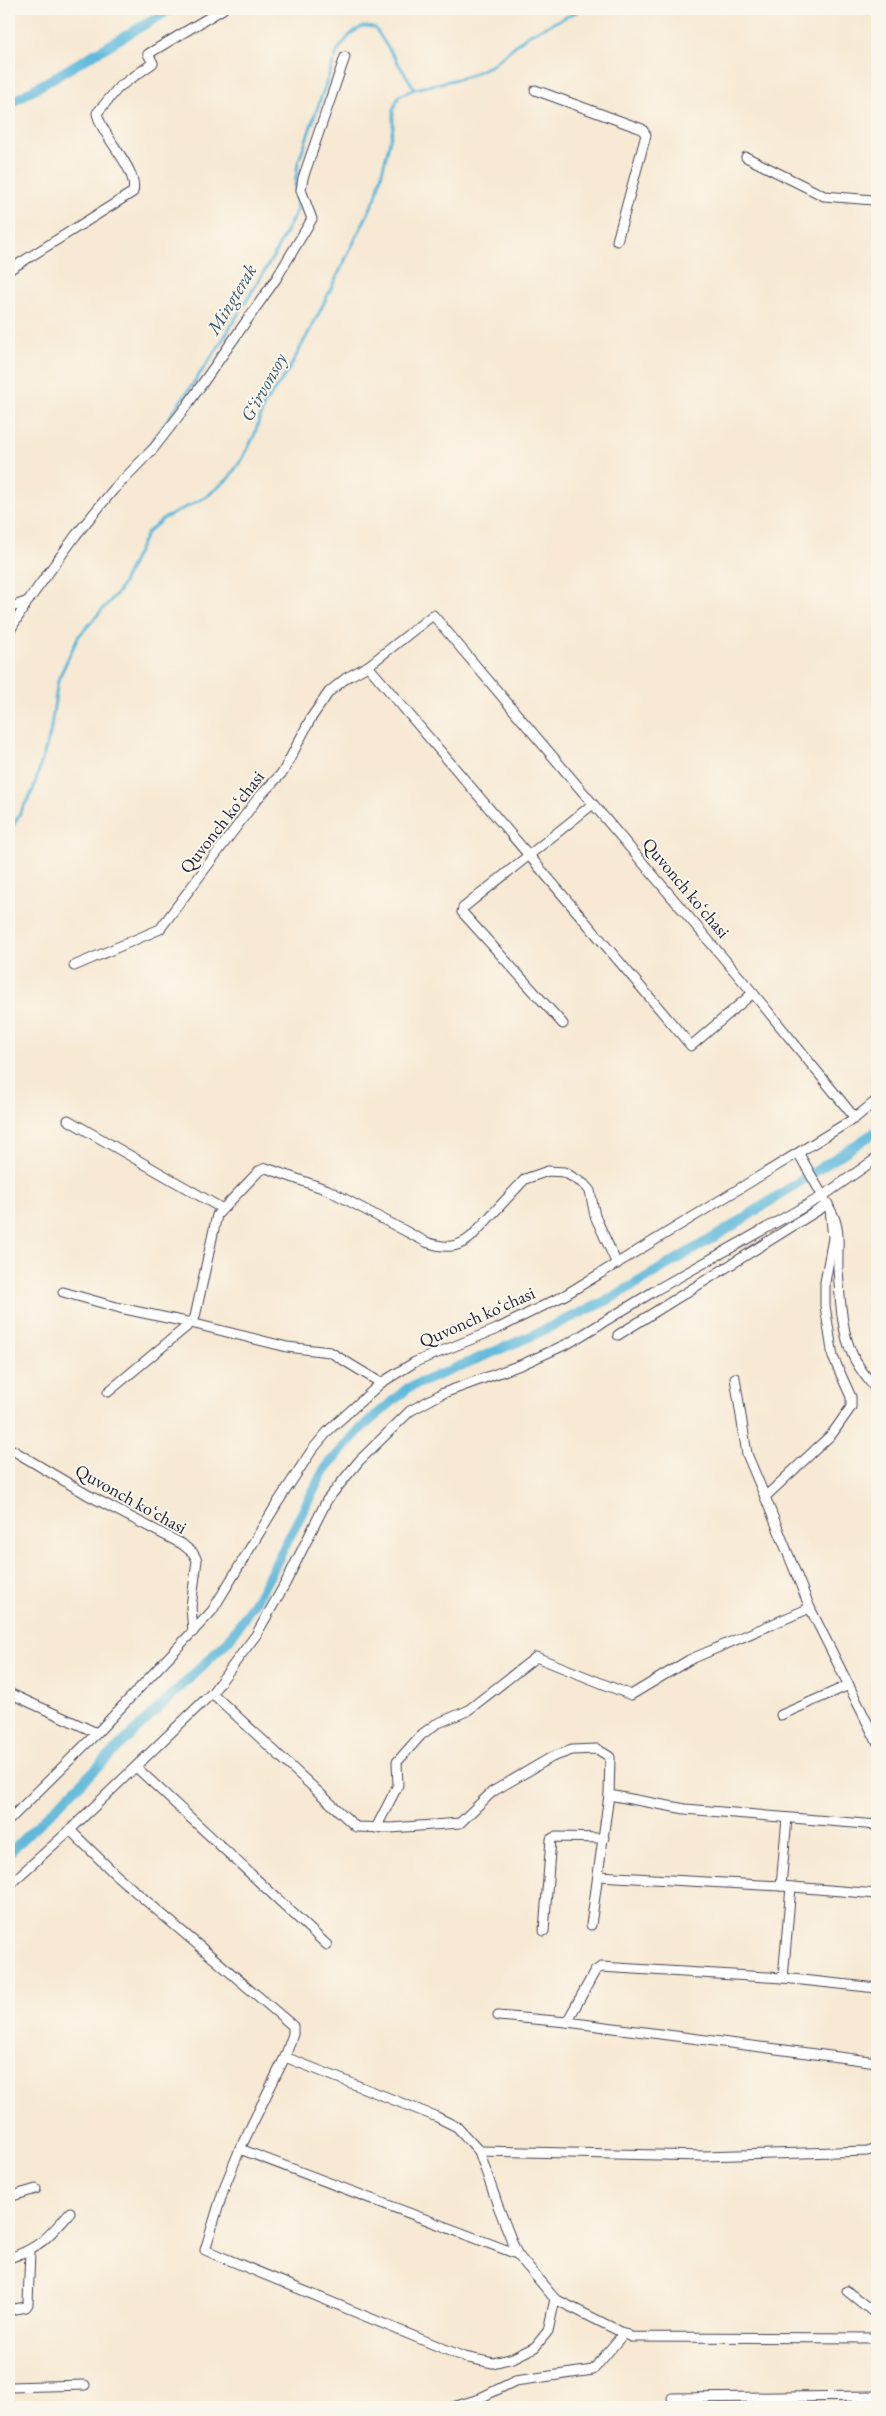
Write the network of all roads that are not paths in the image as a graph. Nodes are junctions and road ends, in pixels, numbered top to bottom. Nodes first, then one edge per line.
1 (223, 9) edge
2 (345, 57) dead end
3 (535, 90) dead end
4 (746, 157) dead end
5 (877, 203) edge
6 (617, 241) dead end
7 (9, 270) edge
8 (28, 601) junction
9 (9, 608) edge
10 (9, 632) edge
11 (368, 666) junction
12 (593, 804) junction
13 (529, 855) junction
14 (74, 966) dead end
15 (753, 993) junction
16 (563, 1024) dead end
17 (877, 1100) edge
18 (855, 1118) junction
19 (68, 1120) dead end
20 (798, 1154) junction
21 (877, 1158) edge
22 (827, 1203) junction
23 (221, 1208) junction
24 (617, 1264) junction
25 (63, 1292) dead end
26 (191, 1323) junction
27 (618, 1334) dead end
28 (735, 1378) dead end
29 (381, 1383) junction
30 (877, 1391) edge
31 (108, 1392) dead end
32 (9, 1448) edge
33 (765, 1496) junction
34 (810, 1608) junction
35 (193, 1632) junction
36 (849, 1685) junction
37 (9, 1693) edge
38 (212, 1693) junction
39 (781, 1715) dead end
40 (97, 1733) junction
41 (877, 1742) edge
42 (136, 1767) junction
43 (609, 1795) junction
44 (787, 1818) junction
45 (9, 1820) edge
46 (877, 1825) edge
47 (376, 1828) junction
48 (70, 1830) junction
49 (604, 1838) junction
50 (598, 1876) junction
51 (9, 1885) edge
52 (781, 1886) junction
53 (791, 1887) junction
54 (877, 1894) edge
55 (591, 1925) dead end
56 (544, 1931) dead end
57 (327, 1945) dead end
58 (783, 1978) junction
59 (877, 1988) edge
60 (498, 2016) dead end
61 (567, 2022) junction
62 (285, 2057) junction
63 (877, 2062) edge
64 (877, 2148) edge
65 (240, 2149) junction
66 (479, 2151) junction
67 (36, 2189) dead end
68 (9, 2197) edge
69 (70, 2212) dead end
70 (30, 2251) junction
71 (518, 2254) junction
72 (9, 2258) edge
73 (847, 2291) dead end
74 (556, 2299) junction
75 (9, 2310) edge
76 (877, 2316) edge
77 (624, 2333) junction
78 (877, 2338) edge
79 (85, 2385) dead end
80 (9, 2387) edge
81 (877, 2396) edge
82 (672, 2398) dead end
83 (453, 2407) edge

1 - 7 street
2 - 8 street
3 - 6 street
4 - 5 street
8 - 9 street
8 - 10 street
11 - 12 street, Quvonch koʻchasi
11 - 13 street
11 - 14 street, Quvonch koʻchasi
12 - 13 street
12 - 15 street, Quvonch koʻchasi
13 - 15 street
13 - 16 street
15 - 18 street, Quvonch koʻchasi
17 - 18 street, Quvonch koʻchasi
18 - 20 street, Quvonch koʻchasi
19 - 23 street
20 - 22 street
20 - 24 street, Quvonch koʻchasi
21 - 22 street
22 - 27 street
22 - 30 street
22 - 33 street
22 - 38 street
23 - 24 street
23 - 26 street
24 - 29 street, Quvonch koʻchasi
25 - 26 street
26 - 29 street
26 - 31 street
28 - 33 street
29 - 35 street, Quvonch koʻchasi
32 - 35 street, Quvonch koʻchasi
33 - 34 street
34 - 36 street
34 - 47 street
35 - 40 street, Quvonch koʻchasi
36 - 39 street
36 - 41 street
37 - 40 street
38 - 42 street
38 - 47 street
40 - 45 street, Quvonch koʻchasi
42 - 48 street
42 - 57 street
43 - 44 street
43 - 47 street
43 - 49 street
44 - 46 street
44 - 52 street
48 - 51 street
48 - 62 street
49 - 50 street
49 - 56 street
50 - 52 street
50 - 55 street
52 - 53 street
53 - 54 street
53 - 58 street
58 - 59 street
58 - 61 street
60 - 61 street
61 - 63 street
62 - 65 street
62 - 66 street
64 - 66 street
65 - 71 street
65 - 74 street
66 - 71 street
67 - 68 street
69 - 70 street
70 - 72 street
70 - 75 street
71 - 74 street
73 - 76 street
74 - 77 street
77 - 78 street
77 - 83 street
79 - 80 street
81 - 82 street

